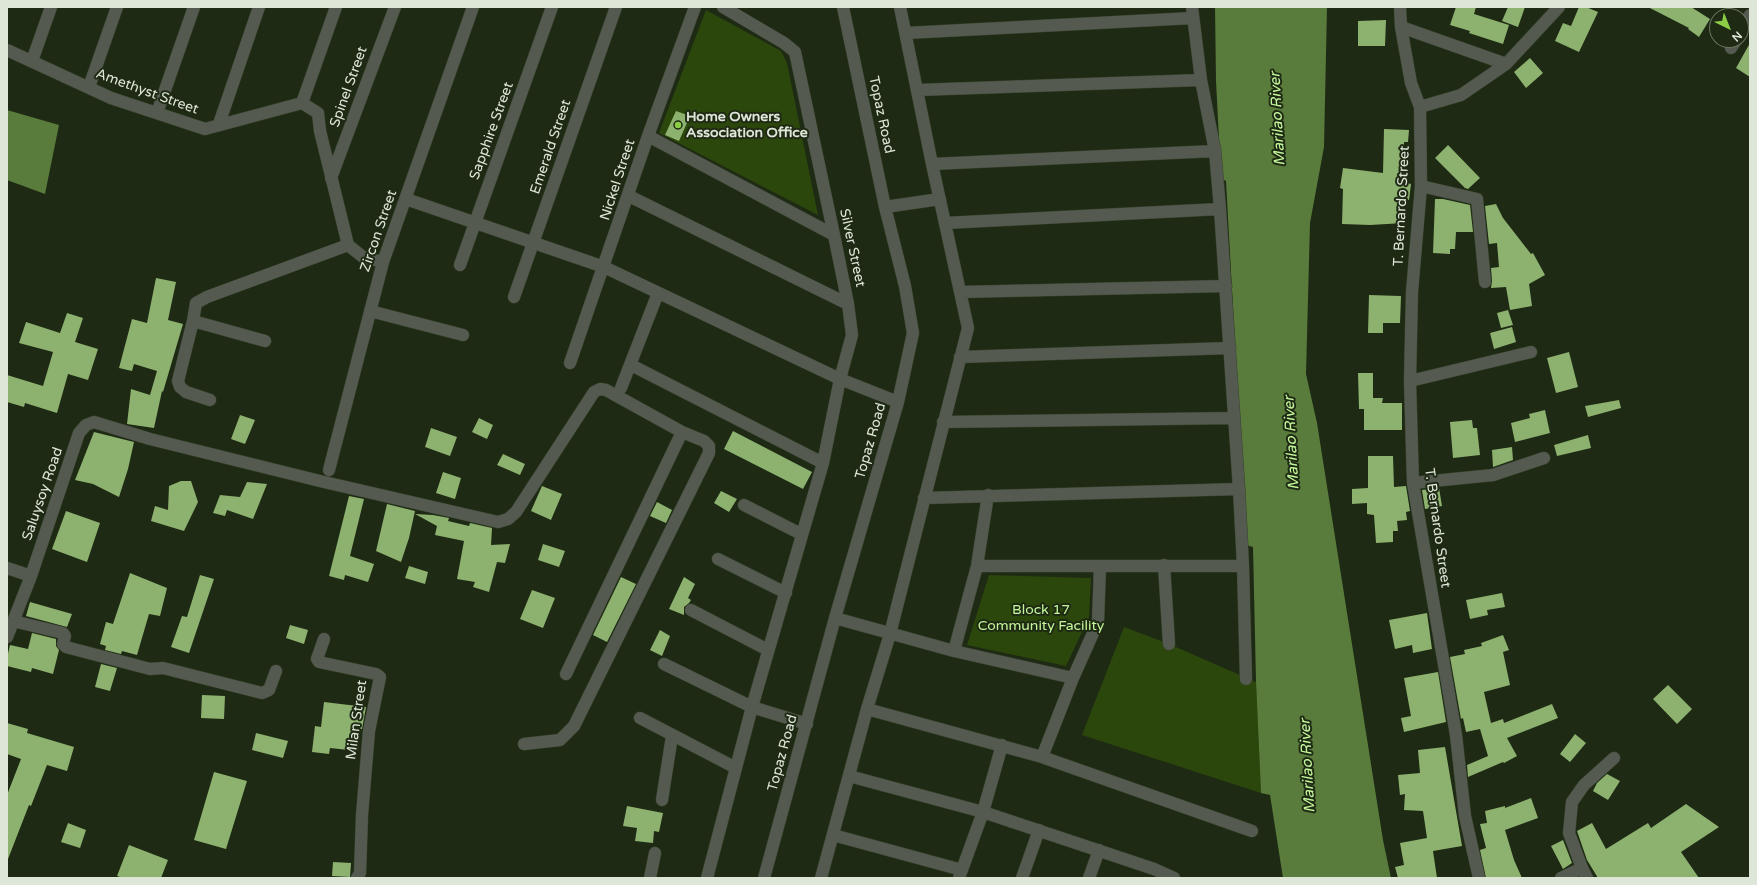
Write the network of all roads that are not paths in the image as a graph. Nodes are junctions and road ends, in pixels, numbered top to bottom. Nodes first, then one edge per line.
1 (51, 7) edge
2 (117, 7) edge
3 (194, 7) edge
4 (259, 7) edge
5 (336, 7) edge
6 (395, 7) edge
7 (473, 7) edge
8 (552, 7) edge
9 (616, 7) edge
10 (695, 7) edge
11 (723, 7) edge
12 (900, 7) edge
13 (1400, 7) edge
14 (842, 8) edge
15 (1555, 8) edge
16 (1193, 12) edge
17 (1401, 27) junction
18 (906, 33) junction
19 (7, 50) edge
20 (32, 61) junction
21 (1506, 64) junction
22 (1201, 80) junction
23 (89, 88) junction
24 (918, 90) junction
25 (302, 103) junction
26 (1420, 107) junction
27 (157, 113) junction
28 (219, 124) junction
29 (648, 136) junction
30 (1215, 152) junction
31 (932, 164) junction
32 (331, 178) junction
33 (1421, 186) junction
34 (628, 196) junction
35 (406, 199) junction
36 (940, 199) junction
37 (885, 207) junction
38 (1220, 209) junction
39 (475, 224) junction
40 (944, 224) junction
41 (834, 235) junction
42 (348, 244) junction
43 (533, 244) junction
44 (383, 262) junction
45 (460, 265) dead end
46 (604, 267) junction
47 (1485, 282) dead end
48 (1226, 286) junction
49 (960, 292) junction
50 (658, 293) junction
51 (514, 297) dead end
52 (848, 304) junction
53 (370, 311) junction
54 (193, 322) junction
55 (463, 335) dead end
56 (265, 341) dead end
57 (1230, 348) junction
58 (1531, 352) dead end
59 (960, 357) junction
60 (570, 363) dead end
61 (631, 365) junction
62 (840, 379) junction
63 (1410, 381) junction
64 (621, 388) dead end
65 (210, 400) dead end
66 (898, 402) junction
67 (1233, 418) junction
68 (943, 422) junction
69 (682, 432) junction
70 (1544, 458) dead end
71 (823, 463) junction
72 (329, 470) dead end
73 (1413, 483) junction
74 (1239, 489) junction
75 (988, 495) junction
76 (924, 498) junction
77 (744, 505) dead end
78 (801, 534) junction
79 (718, 559) dead end
80 (1164, 565) junction
81 (977, 566) junction
82 (1100, 566) junction
83 (1243, 566) junction
84 (7, 568) edge
85 (31, 576) junction
86 (786, 593) junction
87 (691, 610) dead end
88 (835, 618) junction
89 (13, 621) junction
90 (890, 634) junction
91 (7, 637) edge
92 (324, 639) dead end
93 (1169, 644) dead end
94 (768, 650) junction
95 (954, 651) junction
96 (664, 664) dead end
97 (276, 671) dead end
98 (566, 674) dead end
99 (1073, 678) junction
100 (1246, 679) dead end
101 (752, 707) junction
102 (867, 709) junction
103 (640, 718) dead end
104 (807, 724) junction
105 (672, 736) junction
106 (524, 744) dead end
107 (1002, 745) junction
108 (1042, 757) junction
109 (1614, 758) dead end
110 (736, 768) junction
111 (849, 776) junction
112 (662, 800) dead end
113 (983, 812) junction
114 (1039, 830) junction
115 (1252, 831) dead end
116 (833, 835) junction
117 (1099, 850) junction
118 (656, 853) dead end
119 (1585, 873) edge
120 (961, 874) edge
121 (357, 878) edge
122 (650, 878) edge
123 (707, 878) edge
124 (764, 878) edge
125 (821, 878) edge
126 (1022, 878) edge
127 (1089, 878) edge
128 (1174, 878) edge
129 (1479, 878) edge
130 (1561, 878) edge

1 - 20 street
2 - 23 street
3 - 27 street
4 - 28 street
5 - 25 street
6 - 32 street, Spinel Street
7 - 35 street, Zircon Street
8 - 39 street, Sapphire Street
9 - 43 street, Emerald Street
10 - 29 street, Nickel Street
11 - 41 street, Silver Street
12 - 18 street
13 - 17 street
14 - 37 street, Topaz Road
15 - 21 street
16 - 18 street
16 - 22 street
17 - 21 street
17 - 26 street
18 - 24 street
19 - 20 street, Amethyst Street
20 - 23 street, Amethyst Street
21 - 26 street
22 - 24 street
22 - 30 street
23 - 27 street, Amethyst Street
24 - 31 street
25 - 28 street, Amethyst Street
25 - 32 street
26 - 33 street, T. Bernardo Street
27 - 28 street, Amethyst Street
29 - 34 street, Nickel Street
29 - 41 street
30 - 31 street
30 - 38 street
31 - 36 street
32 - 42 street
33 - 47 street
33 - 63 street, T. Bernardo Street
34 - 46 street, Nickel Street
34 - 52 street
35 - 39 street
35 - 44 street, Zircon Street
36 - 37 street
36 - 40 street
37 - 66 street, Topaz Road
38 - 40 street
38 - 48 street
39 - 43 street
39 - 45 street, Sapphire Street
40 - 49 street
41 - 52 street, Silver Street
42 - 44 street
42 - 54 street
43 - 46 street
43 - 51 street, Emerald Street
44 - 53 street, Zircon Street
46 - 50 street
46 - 60 street, Nickel Street
48 - 49 street
48 - 57 street
49 - 59 street
50 - 61 street
50 - 62 street
52 - 62 street, Silver Street
53 - 55 street
53 - 72 street, Zircon Street
54 - 56 street
54 - 65 street
57 - 59 street
57 - 67 street
58 - 63 street
59 - 68 street
61 - 64 street
61 - 71 street
62 - 66 street
62 - 71 street, Silver Street
63 - 73 street, T. Bernardo Street
66 - 88 street, Topaz Road
67 - 68 street
67 - 74 street
68 - 76 street
69 - 85 street, Saluysoy Road
69 - 98 street
69 - 106 street
70 - 73 street
71 - 78 street, Silver Street
73 - 129 street, T. Bernardo Street
74 - 75 street
74 - 83 street
75 - 76 street
75 - 81 street
76 - 90 street
77 - 78 street
78 - 86 street, Silver Street
79 - 86 street
80 - 82 street
80 - 83 street
80 - 93 street
81 - 82 street
81 - 95 street
82 - 99 street
83 - 100 street
84 - 85 street
85 - 89 street, Saluysoy Road
86 - 94 street, Silver Street
87 - 94 street
88 - 90 street
88 - 104 street, Topaz Road
89 - 91 street, Saluysoy Road
89 - 97 street
90 - 95 street
90 - 102 street
92 - 121 street, Milan Street
94 - 101 street, Silver Street
95 - 99 street
96 - 101 street
99 - 108 street
101 - 104 street
101 - 110 street, Silver Street
102 - 107 street
102 - 111 street
103 - 105 street
104 - 124 street, Topaz Road
105 - 110 street
105 - 112 street
107 - 108 street
107 - 113 street
108 - 115 street
109 - 119 street
110 - 123 street, Silver Street
111 - 113 street
111 - 116 street
113 - 114 street
113 - 120 street
114 - 117 street
114 - 126 street
116 - 120 street
116 - 125 street
117 - 127 street
117 - 128 street
118 - 122 street
119 - 130 street

